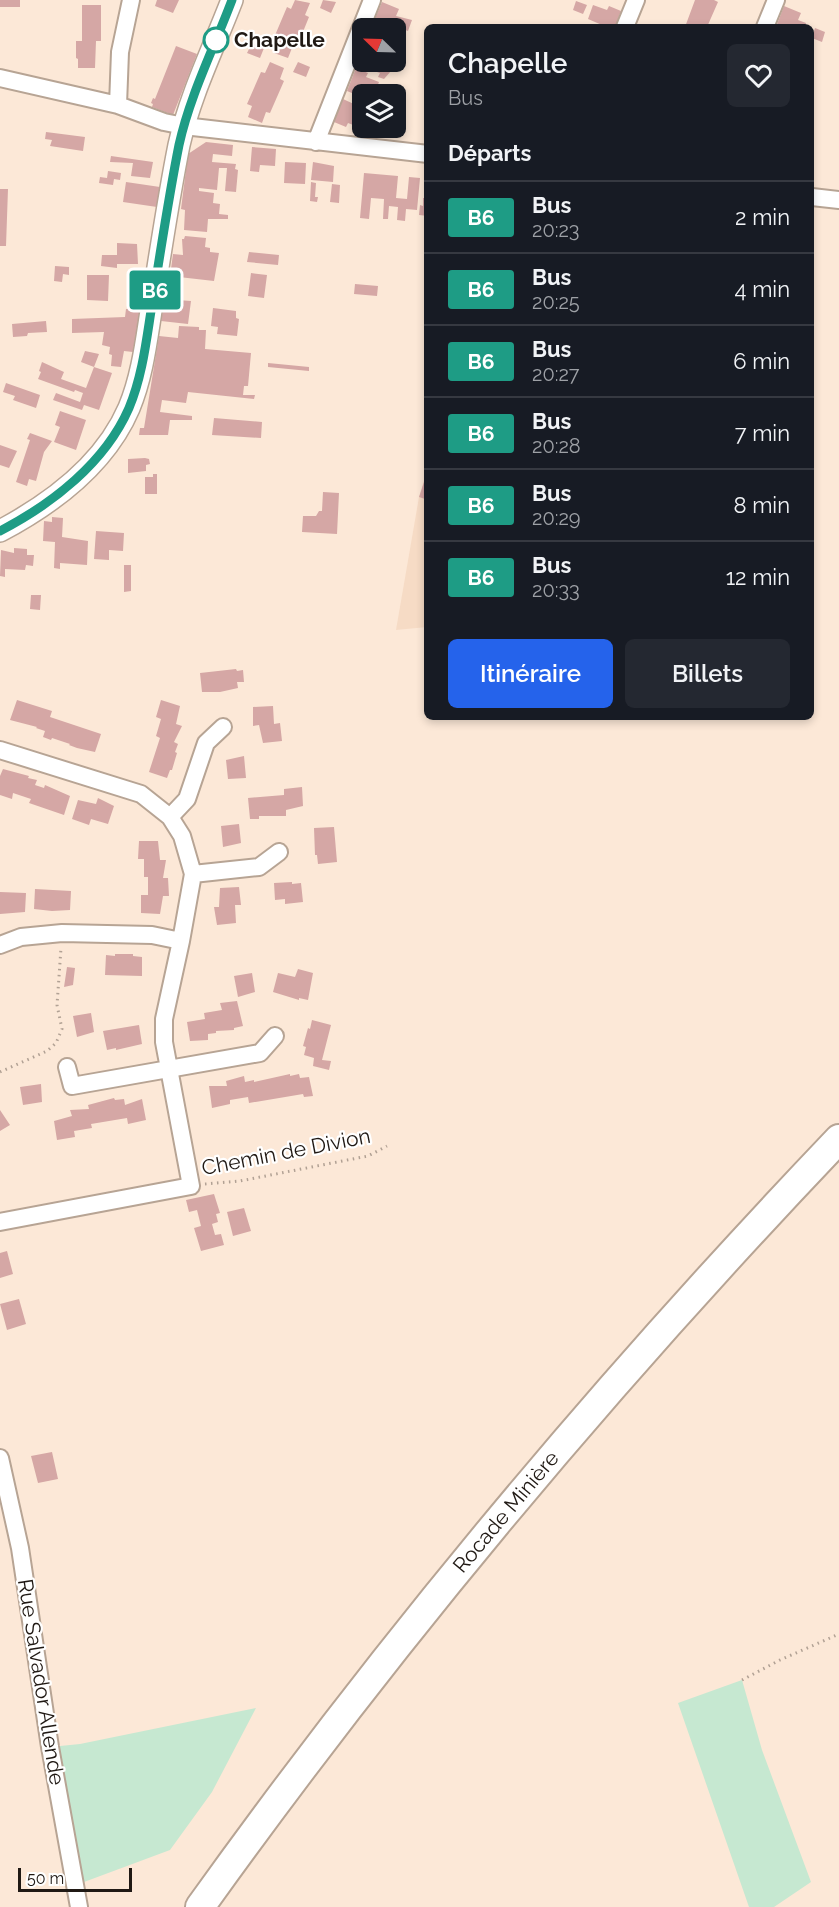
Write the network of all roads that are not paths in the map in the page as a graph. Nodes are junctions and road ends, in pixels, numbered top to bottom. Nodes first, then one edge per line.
1 (131, 0) edge
2 (232, 0) edge
3 (372, 0) edge
4 (636, 0) edge
5 (776, 0) edge
6 (626, 24) edge
7 (766, 24) edge
8 (0, 78) edge
9 (118, 105) junction
10 (184, 126) junction
11 (316, 142) junction
12 (424, 154) edge
13 (814, 197) edge
14 (839, 200) edge
15 (0, 531) edge
16 (223, 727) dead end
17 (0, 750) edge
18 (170, 816) junction
19 (279, 852) dead end
20 (193, 874) junction
21 (182, 941) junction
22 (0, 945) edge
23 (275, 1036) dead end
24 (67, 1067) dead end
25 (169, 1070) junction
26 (839, 1139) edge
27 (839, 1160) edge
28 (0, 1222) edge
29 (0, 1458) edge
30 (80, 1907) edge
31 (200, 1907) edge
32 (216, 1907) edge

1 - 9 street
2 - 10 street
3 - 11 street
4 - 6 street
5 - 7 street
8 - 9 street
9 - 10 street
10 - 11 street
10 - 15 street
11 - 12 street
13 - 14 street
16 - 18 street
17 - 18 street
18 - 20 street
19 - 20 street
20 - 21 street
21 - 22 street
21 - 25 street
23 - 25 street
24 - 25 street
25 - 28 street
26 - 31 highway, Rocade Minière
27 - 32 highway, Rocade Minière
29 - 30 street, Rue Salvador Allende

